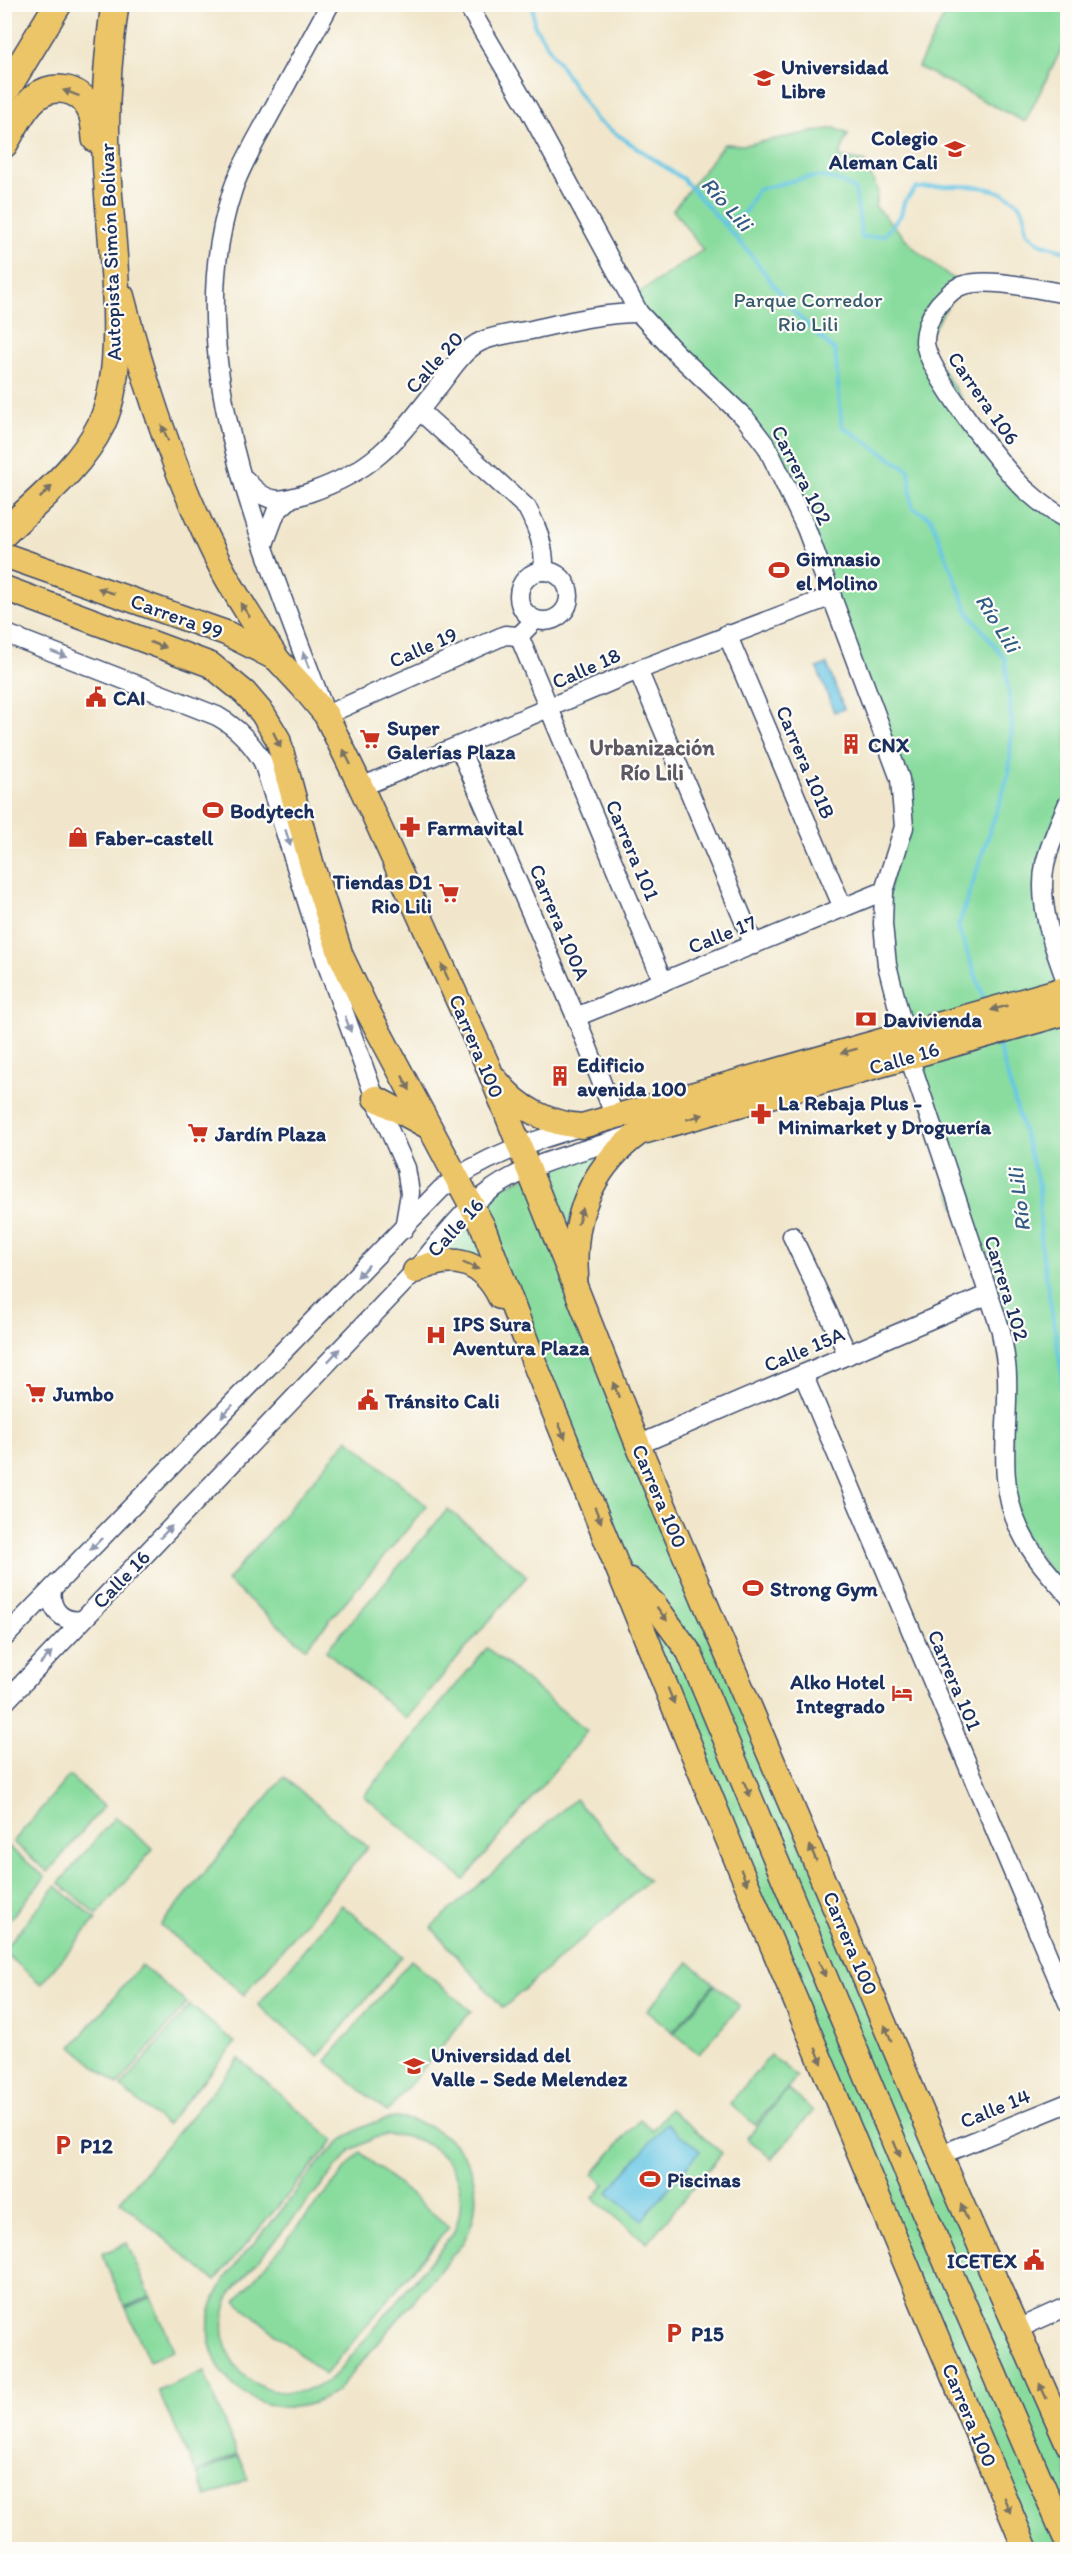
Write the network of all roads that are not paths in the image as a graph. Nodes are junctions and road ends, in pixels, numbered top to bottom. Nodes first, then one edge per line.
1 (58, 4) edge
2 (116, 4) edge
3 (330, 4) edge
4 (467, 4) edge
5 (8, 83) edge
6 (4, 144) edge
7 (109, 223) junction
8 (114, 266) junction
9 (1068, 294) edge
10 (639, 313) junction
11 (420, 411) junction
12 (243, 476) junction
13 (290, 500) junction
14 (1068, 520) edge
15 (4, 533) edge
16 (264, 544) junction
17 (4, 555) edge
18 (543, 571) junction
19 (4, 588) edge
20 (832, 596) junction
21 (535, 620) junction
22 (4, 633) edge
23 (727, 634) junction
24 (519, 636) junction
25 (277, 658) junction
26 (638, 670) junction
27 (245, 693) joint
28 (549, 709) junction
29 (326, 715) junction
30 (459, 747) junction
31 (361, 787) junction
32 (1068, 803) edge
33 (305, 869) junction
34 (884, 891) junction
35 (843, 908) junction
36 (754, 945) junction
37 (663, 982) junction
38 (1068, 987) edge
39 (1052, 1009) edge
40 (576, 1017) junction
41 (907, 1046) junction
42 (487, 1064) junction
43 (375, 1098) junction
44 (615, 1117) junction
45 (429, 1126) junction
46 (582, 1126) junction
47 (639, 1132) junction
48 (519, 1146) junction
49 (528, 1171) junction
50 (456, 1178) junction
51 (471, 1206) junction
52 (404, 1229) junction
53 (792, 1236) dead end
54 (415, 1271) junction
55 (577, 1295) junction
56 (987, 1295) junction
57 (848, 1355) junction
58 (534, 1362) junction
59 (803, 1374) junction
60 (638, 1445) junction
61 (622, 1572) junction
62 (52, 1589) junction
63 (1068, 1596) edge
64 (82, 1620) junction
65 (4, 1638) edge
66 (6, 1698) edge
67 (1068, 2003) edge
68 (1068, 2103) edge
69 (940, 2155) junction
70 (1068, 2306) edge
71 (1015, 2330) junction
72 (1068, 2444) edge
73 (1068, 2544) edge
74 (1026, 2550) edge

1 - 5 highway
2 - 7 highway, Autopista Simón Bolívar
3 - 12 street, Carrera 100
4 - 10 street, Carrera 102
7 -> 6 highway
7 - 8 highway, Autopista Simón Bolívar
15 -> 8 highway, Autopista Simón Bolívar
25 -> 8 main road
9 - 14 street, Carrera 106
10 - 11 street, Calle 20
10 - 20 street, Carrera 102
11 - 13 street, Calle 20
11 - 18 street
12 - 13 street, Calle 20
12 - 16 street, Carrera 100
13 - 16 street
29 -> 16 street, Carrera 100
25 -> 17 main road, Carrera 99
18 - 21 street
18 - 21 street
19 -> 27 main road, Carrera 99
20 - 23 street, Calle 18
20 - 34 street, Carrera 102
21 - 24 street
22 -> 33 street, Carrera 100
23 - 26 street, Calle 18
23 - 35 street, Carrera 101B
24 - 28 street, Carrera 101
24 - 29 street, Calle 19
25 - 29 main road, Carrera 99
26 - 28 street, Calle 18
26 - 36 street
27 -> 33 main road, Carrera 100
28 - 30 street, Calle 18
28 - 37 street, Carrera 101
31 -> 29 main road, Carrera 100
30 - 31 street, Calle 18
30 - 40 street, Carrera 100A
42 -> 31 main road, Carrera 100
32 - 38 street
33 -> 43 street, Carrera 100
33 -> 45 main road, Carrera 100
34 - 35 street, Calle 17
34 - 41 street, Carrera 102
35 - 36 street, Calle 17
36 - 37 street, Calle 17
37 - 40 street, Calle 17
38 - 39 main road, Calle 16
39 - 41 main road, Calle 16
40 - 44 street, Carrera 100A
41 -> 44 main road, Calle 16
47 -> 41 main road, Calle 16
41 - 56 street, Carrera 102
42 - 46 main road
42 - 48 main road, Carrera 100
43 - 45 main road
43 - 52 street, Carrera 100
44 - 46 main road, Calle 16
45 - 50 main road, Carrera 100
46 - 48 street, Calle 16
47 - 49 street, Calle 16
55 -> 47 main road
48 - 49 main road, Carrera 100
48 - 50 street, Calle 16
49 - 51 street, Calle 16
49 - 55 main road, Carrera 100
50 - 51 main road, Carrera 100
50 - 52 street, Calle 16
51 - 54 street, Calle 16
51 - 58 main road, Carrera 100
52 -> 62 street, Calle 16
53 - 57 street
54 -> 58 main road
64 -> 54 street, Calle 16
60 -> 55 main road, Carrera 100
56 - 57 street, Calle 15A
56 - 63 street, Carrera 102
57 - 59 street, Calle 15A
58 -> 61 main road, Carrera 100
59 - 60 street, Calle 15A
59 - 67 street, Carrera 101
69 -> 60 main road, Carrera 100
61 -> 73 main road
61 -> 74 main road, Carrera 100
62 - 64 street
62 - 65 street, Calle 16
66 -> 64 street, Calle 16
68 - 69 street, Calle 14
71 -> 69 main road, Carrera 100
70 - 71 street
72 -> 71 main road, Carrera 100

